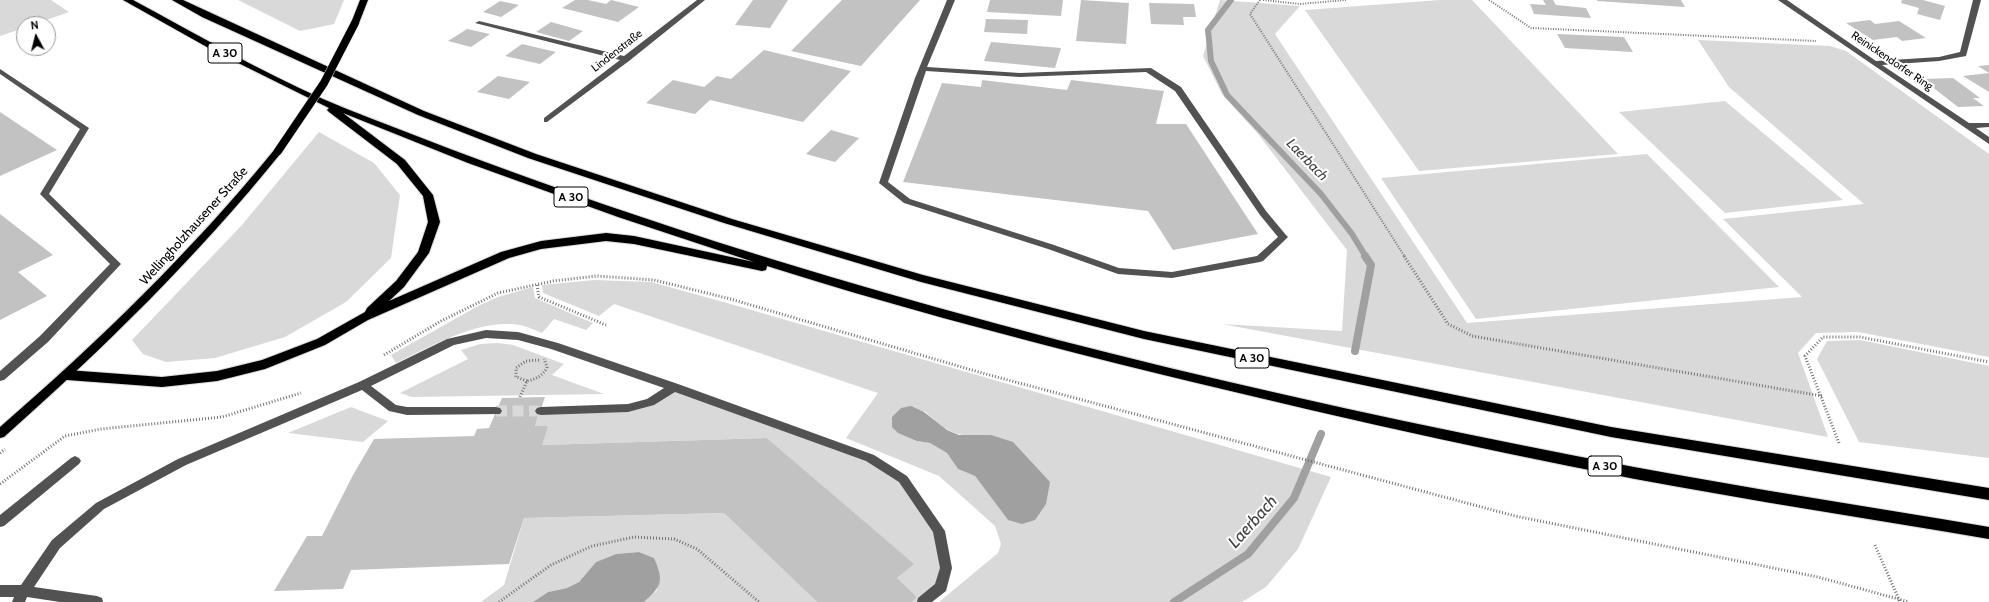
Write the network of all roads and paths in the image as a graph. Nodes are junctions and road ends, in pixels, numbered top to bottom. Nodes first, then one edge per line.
1 (127, 0) edge
2 (176, 0) edge
3 (194, 0) edge
4 (364, 0) edge
5 (701, 0) edge
6 (951, 0) edge
7 (1261, 0) edge
8 (1346, 0) edge
9 (1489, 0) edge
10 (1782, 0) edge
11 (1977, 0) edge
12 (205, 15) junction
13 (479, 22) dead end
14 (1844, 42) junction
15 (626, 59) junction
16 (1876, 63) junction
17 (923, 69) junction
18 (0, 71) edge
19 (320, 101) junction
20 (547, 120) dead end
21 (1989, 125) edge
22 (1967, 126) junction
23 (1989, 141) edge
24 (827, 281) junction
25 (537, 284) dead end
26 (364, 317) junction
27 (606, 325) dead end
28 (554, 346) junction
29 (542, 360) junction
30 (1989, 362) edge
31 (67, 375) junction
32 (0, 377) edge
33 (527, 381) junction
34 (363, 385) junction
35 (674, 387) junction
36 (1822, 396) junction
37 (520, 397) dead end
38 (496, 411) tunnel mouth
39 (541, 411) tunnel mouth
40 (0, 434) edge
41 (1839, 443) dead end
42 (1295, 457) dead end
43 (75, 461) dead end
44 (1989, 494) edge
45 (0, 522) edge
46 (1989, 532) edge
47 (1876, 545) dead end
48 (0, 590) edge
49 (21, 596) edge
50 (1900, 601) edge
51 (97, 602) edge
52 (499, 602) edge
53 (759, 602) edge
54 (923, 602) edge
55 (1909, 602) edge

1 - 19 highway, A 30
2 - 12 highway, A 30
3 - 12 highway
4 - 31 main road, Wellingholzhausener Straße, bridge
5 - 15 street, Lindenstraße
6 - 17 street
7 - 8 path
7 - 36 path
9 - 14 path
10 - 14 street, Reinickendorfer Ring
11 - 16 street
12 - 44 highway, A 30
13 - 15 street
14 - 16 street, Reinickendorfer Ring
15 - 20 street, Lindenstraße
16 - 22 street, Reinickendorfer Ring
17 - 17 street
18 - 32 street
19 - 24 highway, A 30
19 - 26 highway
21 - 22 street
22 - 23 street, Reinickendorfer Ring
24 - 26 highway
24 - 46 highway, A 30
25 - 27 path
26 - 31 highway
28 - 29 path
28 - 34 street
28 - 35 street
29 - 33 path
29 - 33 path
30 - 36 path
31 - 40 main road, Wellingholzhausener Straße
33 - 37 path
34 - 38 street
34 - 49 street
35 - 39 street
35 - 54 street
36 - 41 path
42 - 50 path
43 - 45 street
47 - 50 path
48 - 49 street
49 - 51 street
50 - 55 path
52 - 53 path

